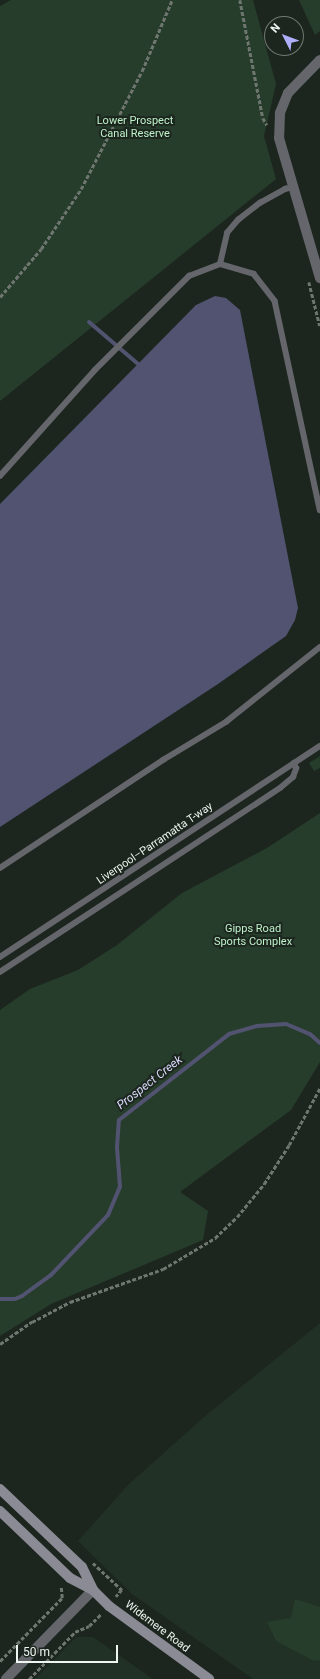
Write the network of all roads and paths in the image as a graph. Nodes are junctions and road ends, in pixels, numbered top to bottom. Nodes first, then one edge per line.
1 (172, 0) edge
2 (240, 0) edge
3 (320, 60) edge
4 (270, 132) dead end
5 (293, 188) junction
6 (220, 264) junction
7 (320, 278) edge
8 (310, 290) dead end
9 (0, 297) edge
10 (320, 326) edge
11 (0, 476) edge
12 (320, 510) edge
13 (320, 647) edge
14 (320, 746) edge
15 (294, 763) junction
16 (0, 868) edge
17 (0, 957) edge
18 (0, 972) edge
19 (320, 1088) edge
20 (0, 1344) edge
21 (0, 1489) edge
22 (0, 1510) edge
23 (89, 1559) dead end
24 (61, 1586) dead end
25 (93, 1590) junction
26 (122, 1590) dead end
27 (90, 1626) dead end
28 (0, 1661) edge
29 (6, 1679) edge
30 (29, 1679) edge
31 (209, 1679) edge

1 - 9 path
2 - 4 path
3 - 5 street
5 - 6 lane
5 - 7 street
6 - 11 lane
6 - 12 lane
8 - 10 path
13 - 16 lane
14 - 15 lane, Liverpool–Parramatta T-way
15 - 17 lane, Liverpool–Parramatta T-way
15 - 18 lane
19 - 20 path
21 - 25 main road, Widemere Road
22 - 25 main road, Widemere Road
23 - 26 path
24 - 28 path
25 - 29 street
25 - 31 main road, Widemere Road
27 - 30 path

